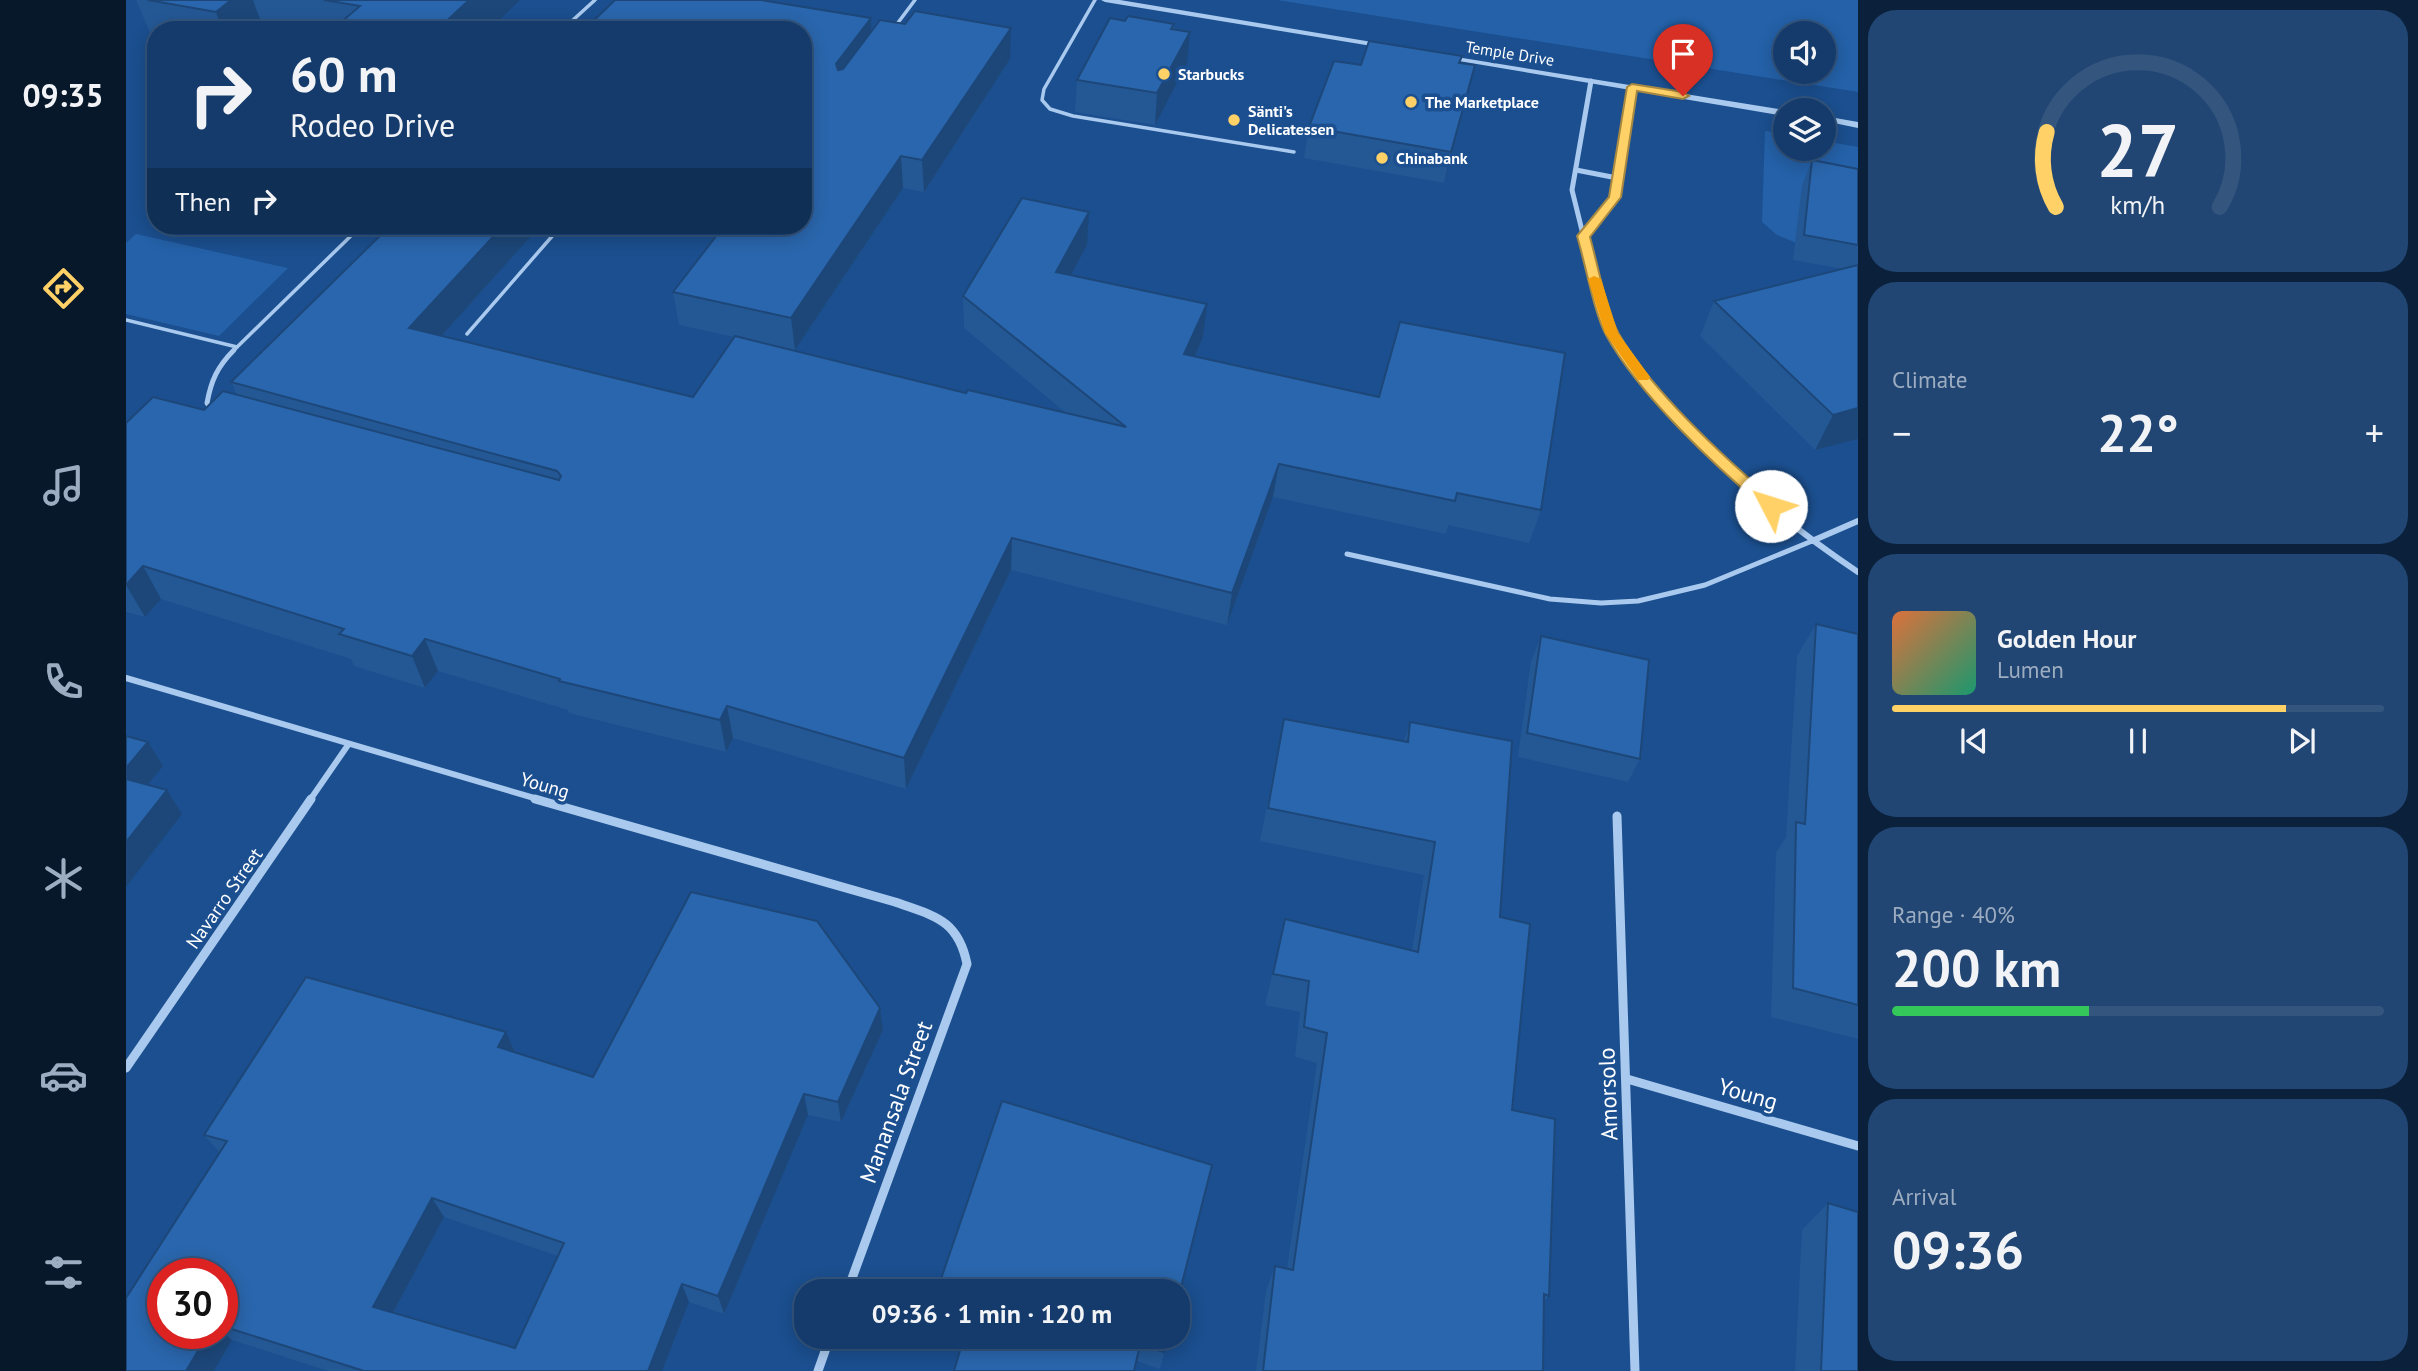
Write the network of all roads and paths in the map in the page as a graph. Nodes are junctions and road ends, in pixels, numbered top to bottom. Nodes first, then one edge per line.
1 (595, 0) edge
2 (915, 0) edge
3 (1095, 0) edge
4 (1105, 0) edge
5 (572, 21) edge
6 (891, 33) edge
7 (1401, 49) edge
8 (1442, 56) edge
9 (1591, 81) junction
10 (1632, 87) junction
11 (1773, 111) edge
12 (1836, 121) edge
13 (1858, 125) edge
14 (1294, 152) dead end
15 (1576, 170) junction
16 (1617, 178) junction
17 (352, 235) edge
18 (553, 235) edge
19 (1584, 236) junction
20 (126, 320) edge
21 (467, 334) dead end
22 (237, 347) junction
23 (225, 415) edge
24 (1858, 521) edge
25 (1812, 541) junction
26 (1347, 554) dead end
27 (1858, 572) edge
28 (126, 677) edge
29 (348, 745) junction
30 (1617, 816) dead end
31 (953, 927) joint
32 (126, 1068) edge
33 (1628, 1079) junction
34 (1858, 1146) edge
35 (852, 1279) edge
36 (826, 1349) edge
37 (818, 1371) edge
38 (1635, 1371) edge

1 - 5 lane
2 - 6 lane
3 - 14 lane
4 - 7 street
8 - 9 street, Temple Drive
9 - 10 street, Temple Drive
9 - 15 street
10 - 11 street, Temple Drive
10 - 16 street
12 - 13 street
15 - 16 street
15 - 19 street
16 - 19 street
17 - 22 lane
18 - 21 lane
19 - 25 street
20 - 22 lane
22 - 23 lane
24 - 25 street
25 - 26 lane
25 - 27 street
28 - 29 street, Young
29 - 31 street, Young
29 - 32 street, Navarro Street
30 - 33 street, Amorsolo
31 - 35 street, Manansala Street
33 - 34 street, Young
33 - 38 street, Amorsolo
36 - 37 street

